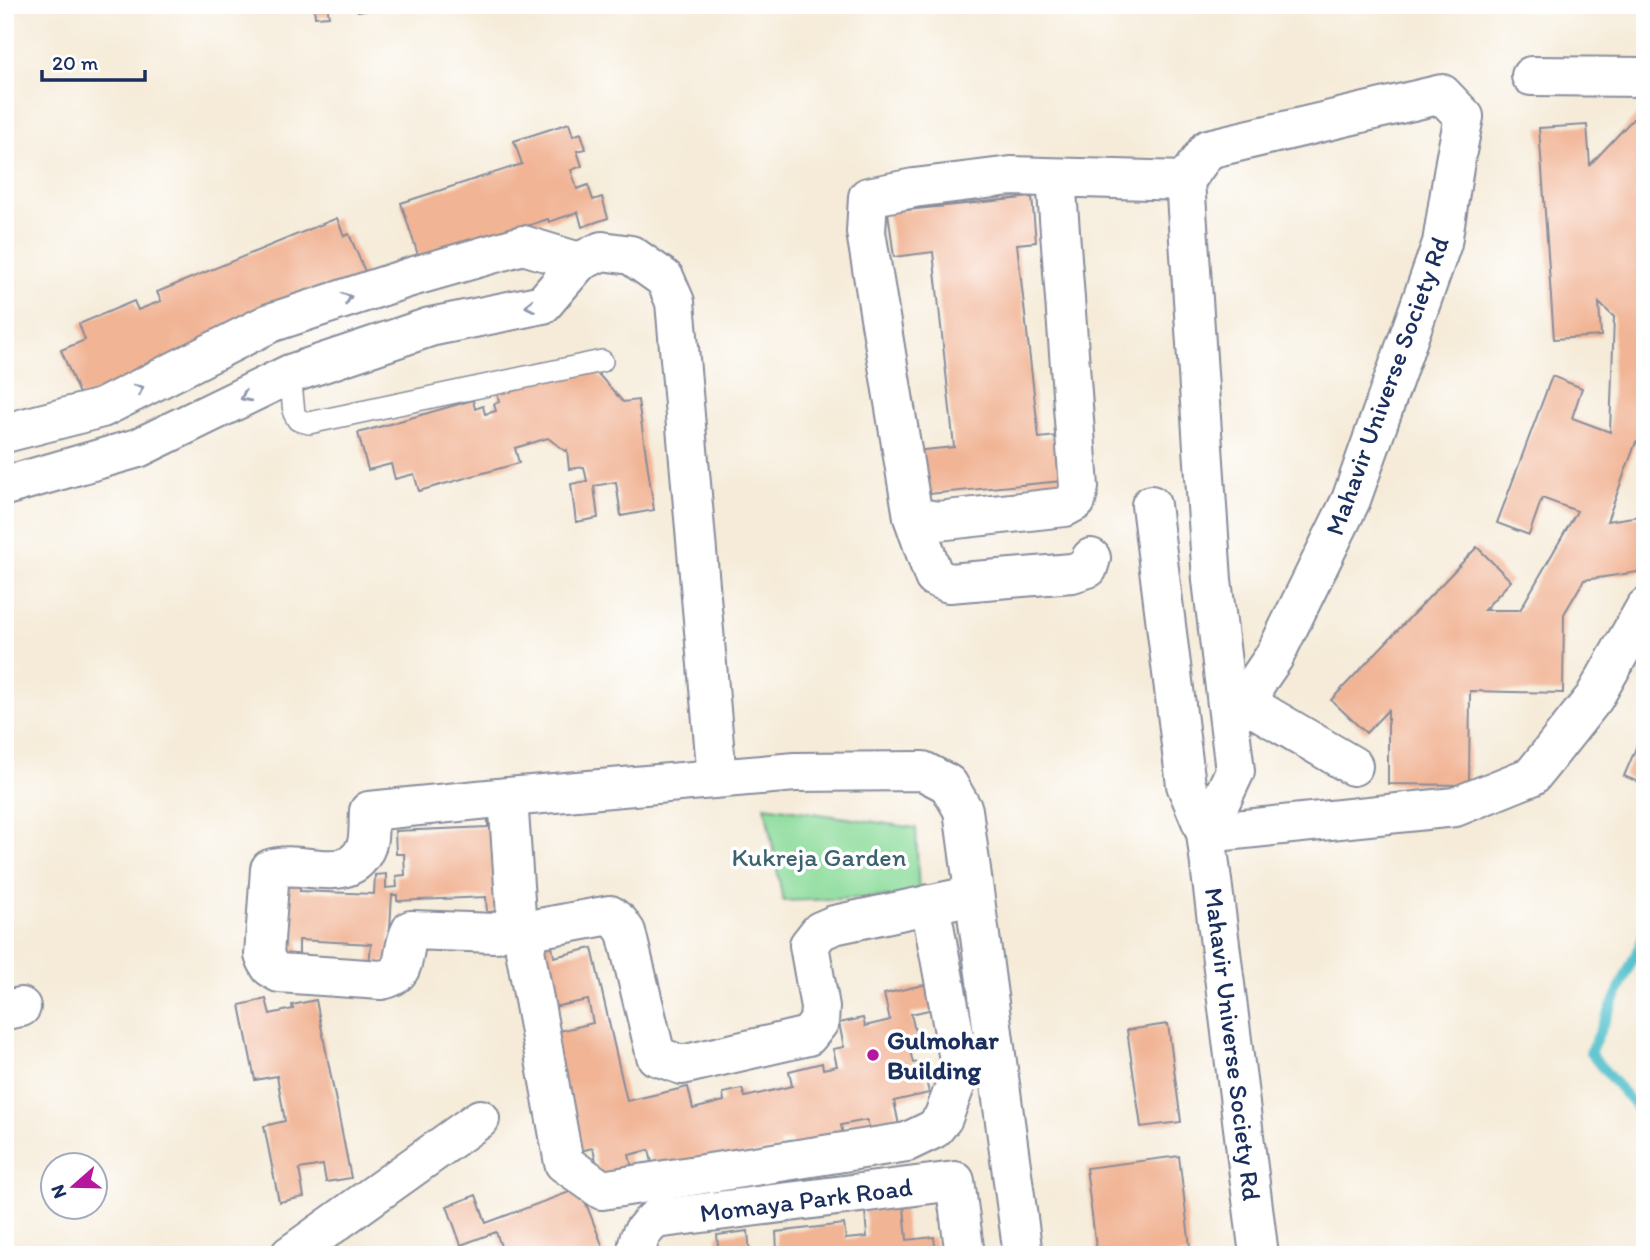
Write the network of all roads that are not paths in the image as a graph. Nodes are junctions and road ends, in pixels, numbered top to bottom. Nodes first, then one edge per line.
1 (1531, 76) dead end
2 (1645, 77) edge
3 (1056, 178) junction
4 (1185, 181) junction
5 (469, 260) junction
6 (579, 262) junction
7 (482, 316) junction
8 (602, 361) dead end
9 (290, 374) junction
10 (102, 408) junction
11 (5, 433) edge
12 (117, 453) junction
13 (5, 486) edge
14 (1151, 505) dead end
15 (913, 517) junction
16 (1091, 558) dead end
17 (1645, 608) edge
18 (1353, 766) dead end
19 (717, 778) junction
20 (508, 797) junction
21 (1206, 833) junction
22 (974, 895) junction
23 (930, 904) junction
24 (480, 1119) dead end
25 (290, 1255) edge
26 (637, 1255) edge
27 (965, 1255) edge
28 (1023, 1255) edge
29 (1259, 1255) edge

1 - 2 street
3 - 4 street
3 - 15 street
3 - 15 street
4 - 18 street, Mahavir Universe Society Rd
4 - 21 street
5 - 6 street
5 - 7 street
10 -> 5 street
6 -> 7 street
6 - 19 street
7 - 9 street
8 - 9 lane
9 -> 12 street
10 - 11 street
10 - 12 street
12 - 13 street
14 - 21 street, Mahavir Universe Society Rd
15 - 16 street
17 - 21 street
19 - 20 street
19 - 22 street
20 - 20 street
21 - 29 street, Mahavir Universe Society Rd
22 - 23 street
22 - 28 street
23 - 23 street
24 - 25 street
26 - 27 street, Momaya Park Road

